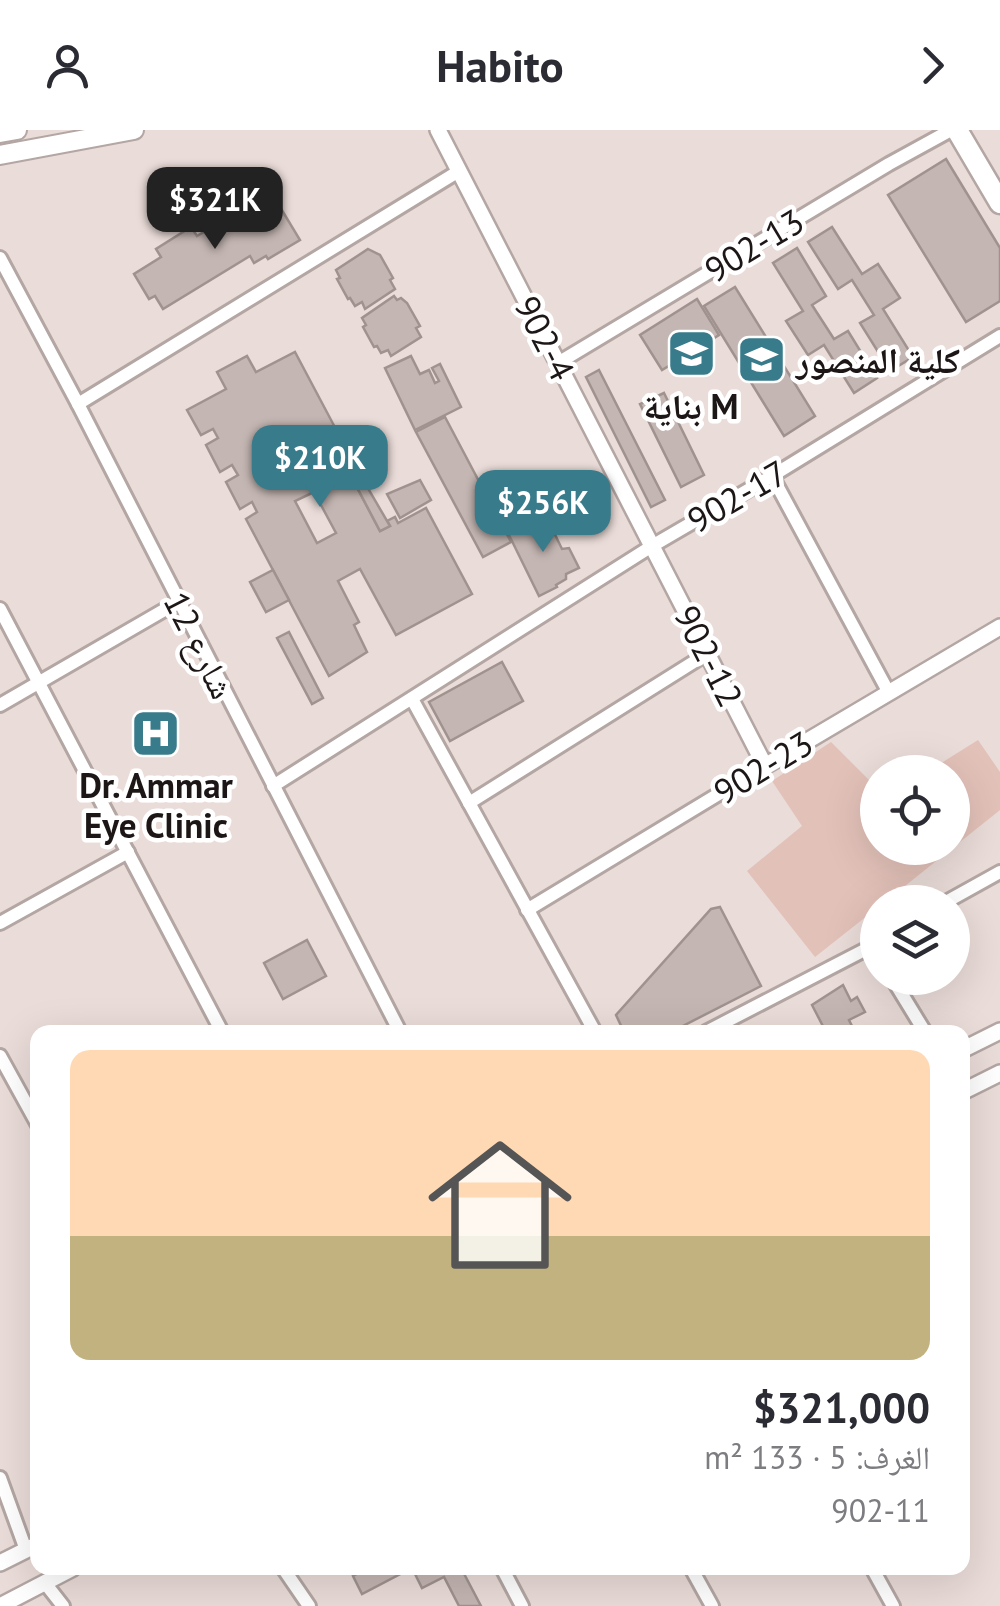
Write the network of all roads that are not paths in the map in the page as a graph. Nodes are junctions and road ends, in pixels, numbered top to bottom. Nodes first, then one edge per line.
1 (17, 130) edge
2 (134, 130) edge
3 (438, 130) edge
4 (954, 130) edge
5 (0, 133) edge
6 (0, 154) edge
7 (460, 171) junction
8 (1000, 203) edge
9 (0, 258) edge
10 (1000, 336) edge
11 (558, 363) junction
12 (78, 404) junction
13 (772, 476) junction
14 (652, 546) junction
15 (178, 602) junction
16 (0, 609) edge
17 (1000, 627) edge
18 (708, 654) junction
19 (38, 681) junction
20 (889, 693) junction
21 (412, 699) junction
22 (0, 705) edge
23 (765, 766) junction
24 (273, 786) junction
25 (469, 803) junction
26 (128, 852) junction
27 (1000, 872) edge
28 (970, 889) edge
29 (528, 910) junction
30 (0, 922) edge
31 (860, 956) edge
32 (902, 995) edge
33 (218, 1025) edge
34 (396, 1025) edge
35 (591, 1025) edge
36 (720, 1025) edge
37 (921, 1025) edge
38 (1000, 1031) edge
39 (970, 1046) edge
40 (0, 1056) edge
41 (1000, 1073) edge
42 (970, 1088) edge
43 (30, 1111) edge
44 (0, 1478) edge
45 (30, 1543) edge
46 (30, 1548) edge
47 (0, 1562) edge
48 (60, 1575) edge
49 (287, 1575) edge
50 (506, 1575) edge
51 (696, 1575) edge
52 (876, 1575) edge
53 (45, 1583) junction
54 (0, 1606) edge
55 (63, 1606) edge
56 (308, 1606) edge
57 (522, 1606) edge
58 (712, 1606) edge
59 (893, 1606) edge

1 - 5 main road
2 - 6 main road
3 - 7 street, 902-4
4 - 8 main road
4 - 11 street, 902-13
7 - 11 street, 902-4
7 - 12 street
9 - 12 street, شارع 12
10 - 13 street, 902-17
11 - 14 street, 902-4
12 - 15 street, شارع 12
13 - 14 street, 902-17
13 - 20 street
14 - 18 street, 902-12
14 - 21 street, 902-17
15 - 19 street
15 - 24 street, شارع 12
16 - 19 street
17 - 20 street, 902-23
18 - 23 street, 902-12
18 - 25 street
19 - 22 street
19 - 26 street
20 - 23 street, 902-23
21 - 24 street, 902-17
21 - 25 street
23 - 29 street, 902-23
24 - 34 street, شارع 12
25 - 29 street
26 - 30 street
26 - 33 street
27 - 28 street
29 - 35 street
31 - 36 street
32 - 37 street
38 - 39 street
40 - 43 street
41 - 42 street
44 - 45 street
46 - 47 street
48 - 53 street
49 - 56 street
50 - 57 street
51 - 58 street
52 - 59 street
53 - 54 street
53 - 55 street

